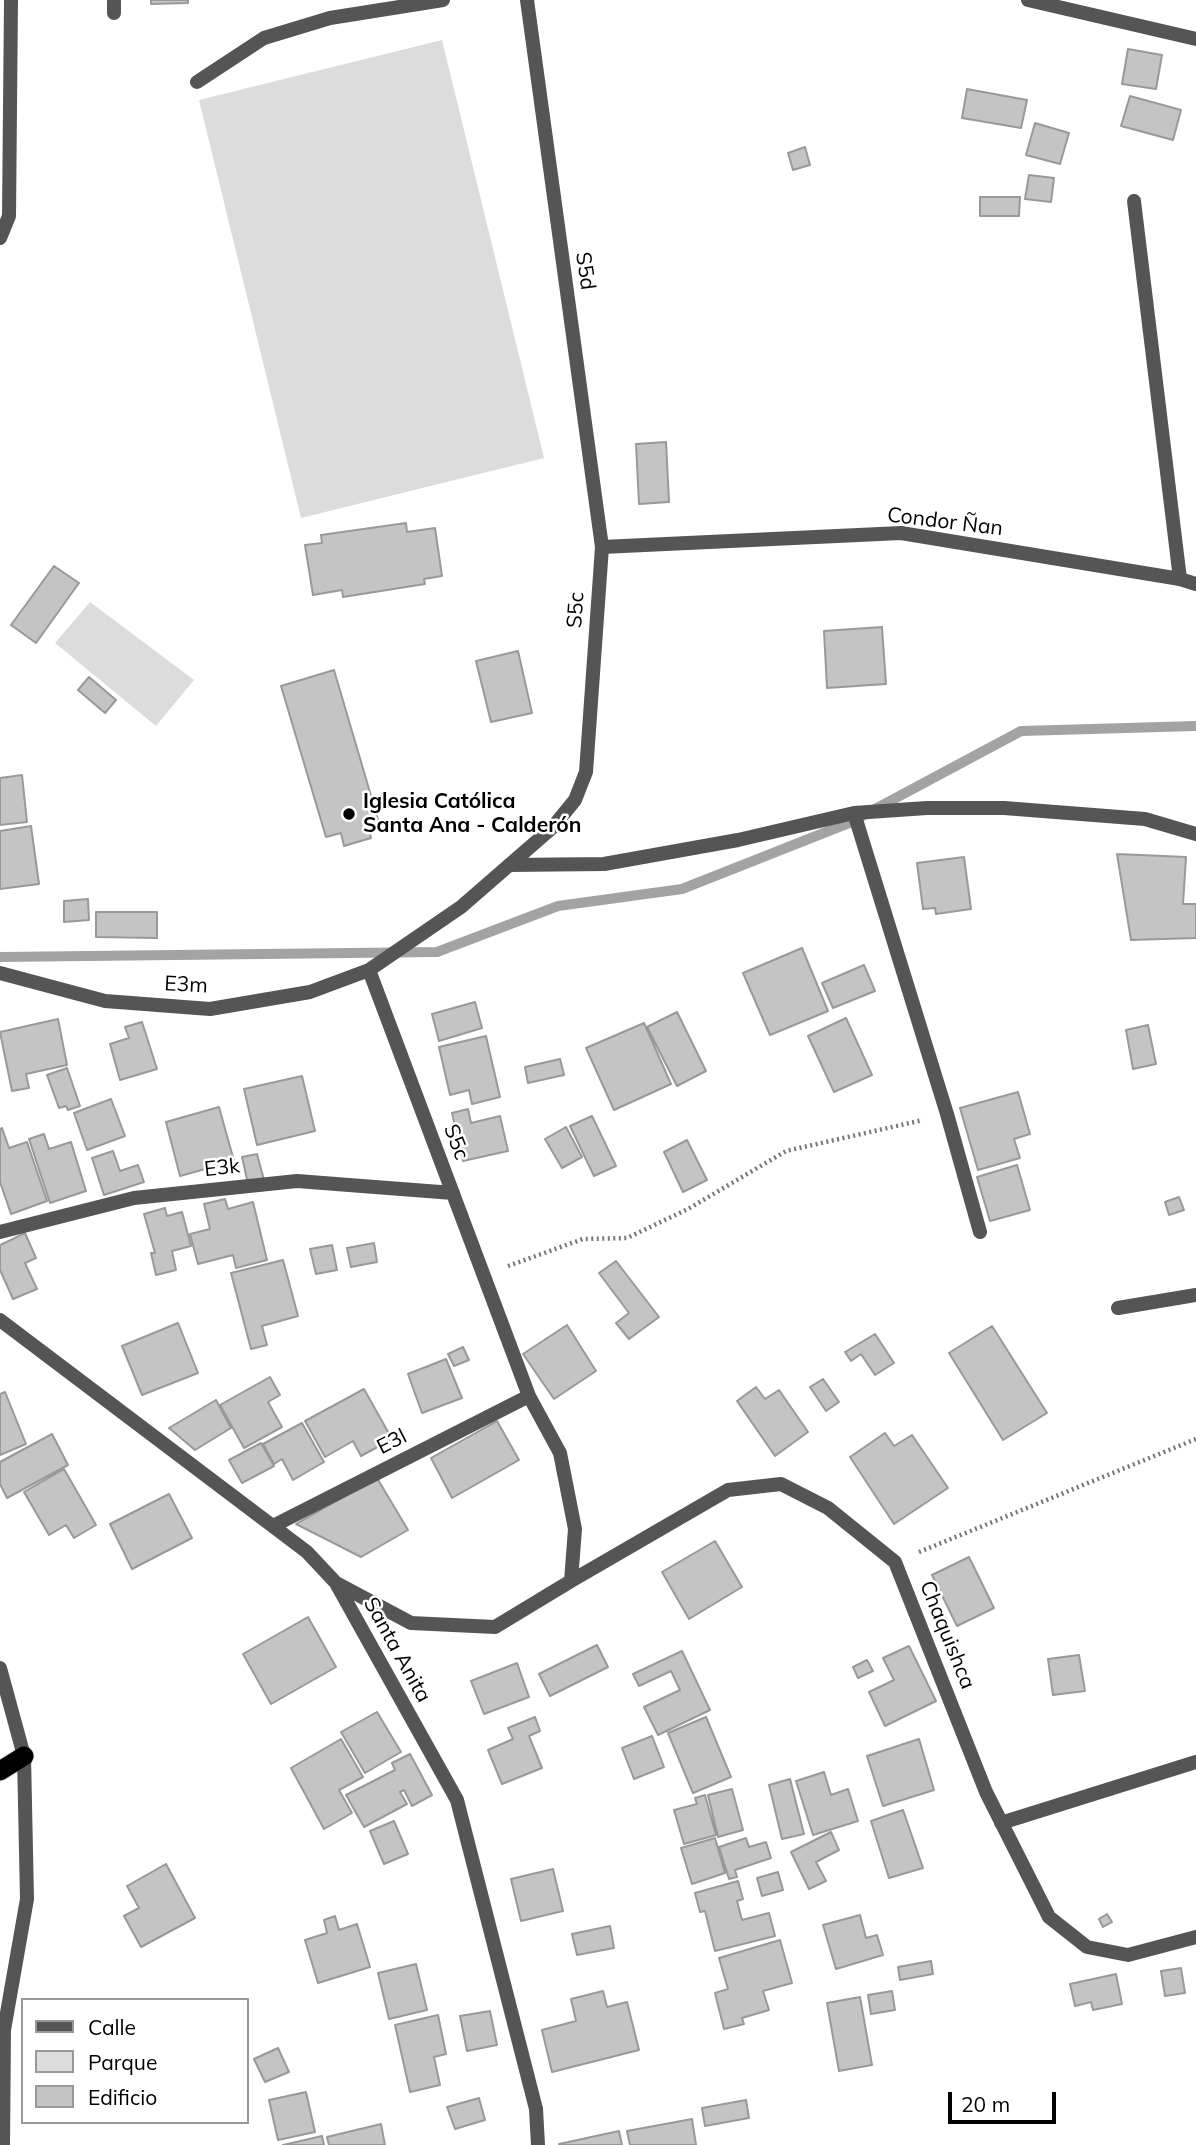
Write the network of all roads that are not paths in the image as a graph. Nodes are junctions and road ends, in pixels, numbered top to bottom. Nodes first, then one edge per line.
1 (11, 0) edge
2 (443, 0) edge
3 (527, 0) edge
4 (1028, 0) edge
5 (1196, 39) edge
6 (197, 82) dead end
7 (1134, 201) dead end
8 (0, 238) edge
9 (602, 547) junction
10 (1181, 579) junction
11 (1196, 584) edge
12 (854, 813) junction
13 (1196, 834) edge
14 (509, 864) junction
15 (369, 970) junction
16 (0, 973) edge
17 (453, 1193) junction
18 (0, 1232) edge
19 (980, 1232) dead end
20 (1196, 1295) edge
21 (1118, 1308) dead end
22 (0, 1320) edge
23 (530, 1396) junction
24 (273, 1526) junction
25 (571, 1581) junction
26 (336, 1583) junction
27 (0, 1668) edge
28 (24, 1756) junction
29 (1196, 1762) edge
30 (0, 1771) edge
31 (1001, 1823) junction
32 (1196, 1937) edge
33 (3, 2145) edge
34 (538, 2145) edge

1 - 8 street
2 - 6 street
3 - 9 street, S5d
4 - 5 street
7 - 10 street
9 - 10 street, Condor Ñan
9 - 14 street, S5c
10 - 11 street, Condor Ñan
12 - 13 street
12 - 14 street
12 - 19 street
14 - 15 street, S5c
15 - 16 street, E3m
15 - 17 street, S5c
17 - 18 street, E3k
17 - 23 street, S5c
20 - 21 street
22 - 24 street, Santa Anita
23 - 24 street, E3l
23 - 25 street, S5c
24 - 26 street, Santa Anita
25 - 26 street
25 - 31 street, Chaquishca
26 - 34 street, Santa Anita
27 - 28 street
28 - 30 highway
28 - 33 street
29 - 31 street
31 - 32 street, Chaquishca

